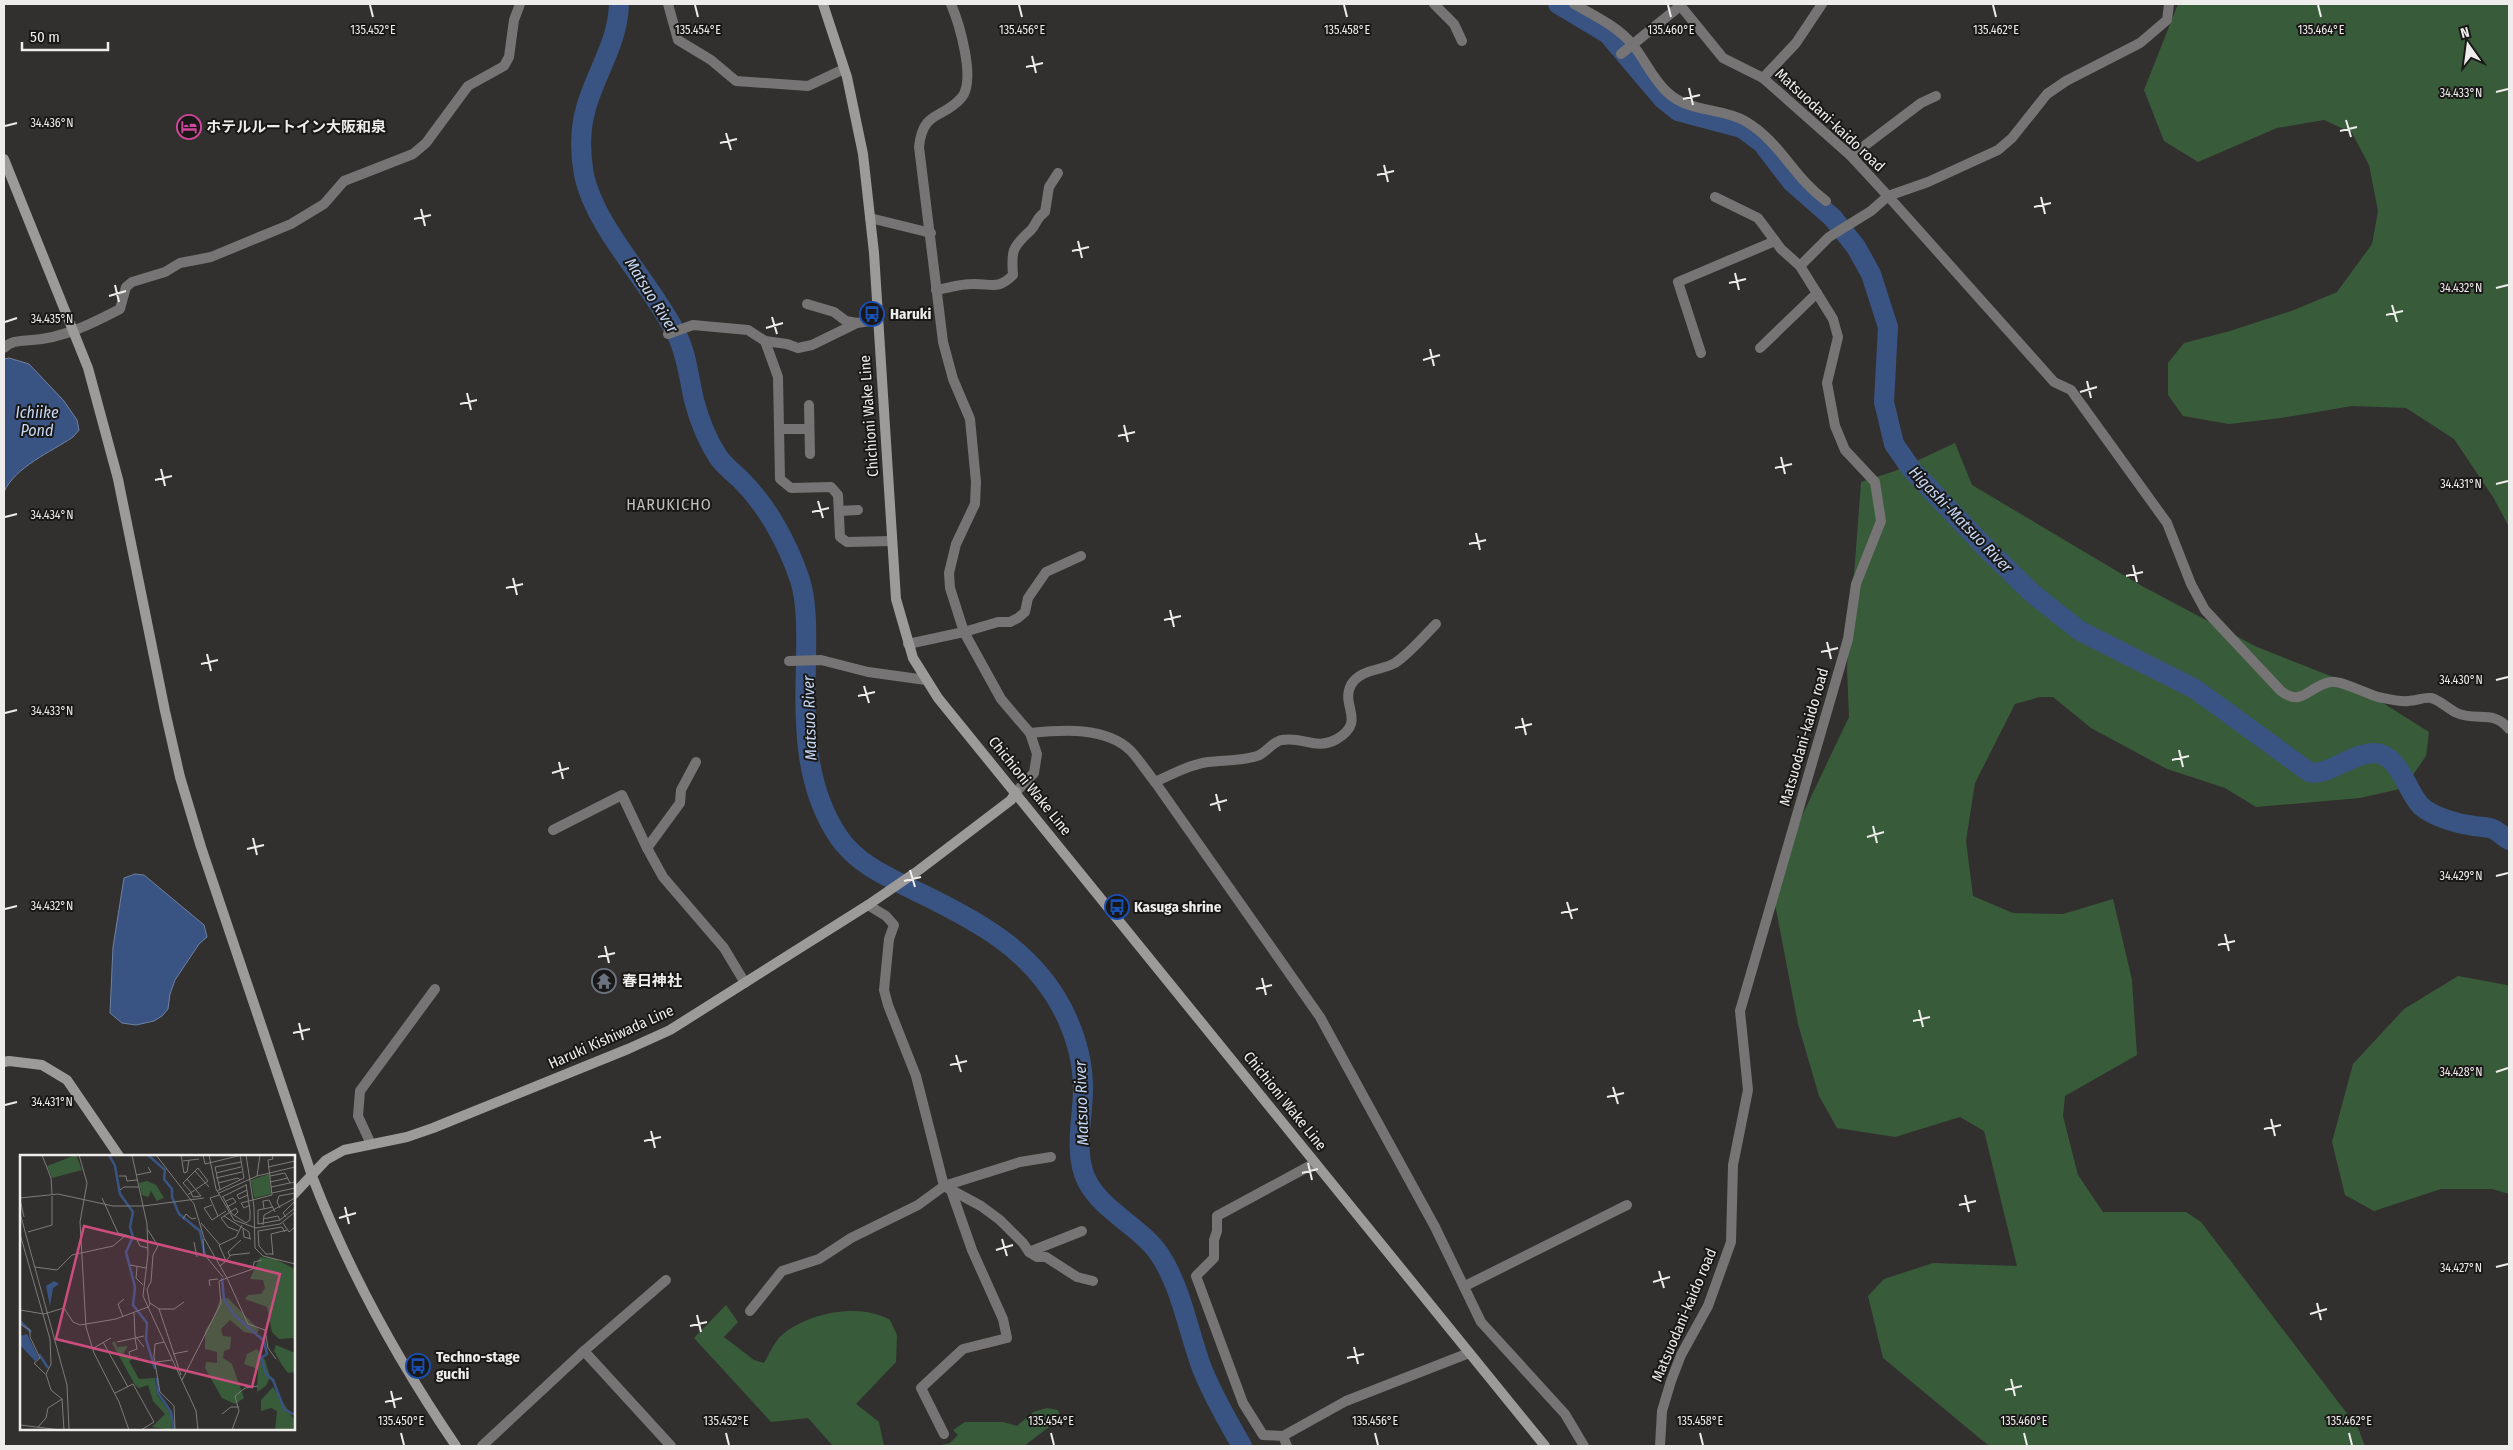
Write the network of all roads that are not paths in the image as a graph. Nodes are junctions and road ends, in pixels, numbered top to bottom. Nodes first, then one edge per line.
1 (520, 4) edge
2 (668, 4) edge
3 (823, 4) edge
4 (951, 4) edge
5 (1434, 4) edge
6 (1574, 4) edge
7 (1822, 4) edge
8 (2170, 4) edge
9 (1680, 5) edge
10 (1462, 41) dead end
11 (1627, 49) junction
12 (844, 69) junction
13 (1763, 78) junction
14 (1936, 96) dead end
15 (1851, 156) junction
16 (4, 159) edge
17 (1058, 173) dead end
18 (1888, 196) junction
19 (1715, 197) dead end
20 (1826, 201) dead end
21 (870, 218) junction
22 (931, 233) junction
23 (1775, 241) junction
24 (1800, 266) junction
25 (936, 290) junction
26 (1817, 293) junction
27 (807, 304) dead end
28 (877, 320) junction
29 (857, 323) junction
30 (74, 330) junction
31 (668, 334) dead end
32 (765, 341) junction
33 (4, 348) edge
34 (1760, 348) dead end
35 (1701, 354) dead end
36 (809, 405) dead end
37 (780, 429) junction
38 (809, 429) junction
39 (810, 454) dead end
40 (858, 510) dead end
41 (839, 512) junction
42 (892, 541) junction
43 (1080, 556) dead end
44 (1436, 624) dead end
45 (964, 632) junction
46 (908, 644) junction
47 (791, 660) dead end
48 (926, 680) junction
49 (2509, 729) edge
50 (1030, 733) junction
51 (696, 762) dead end
52 (1155, 782) junction
53 (1016, 792) junction
54 (553, 830) dead end
55 (647, 848) junction
56 (868, 905) junction
57 (745, 984) junction
58 (435, 989) dead end
59 (4, 1062) edge
60 (371, 1144) junction
61 (117, 1155) edge
62 (1051, 1158) dead end
63 (1315, 1162) junction
64 (312, 1176) junction
65 (948, 1188) junction
66 (295, 1193) edge
67 (1627, 1205) dead end
68 (1082, 1231) dead end
69 (1029, 1252) junction
70 (666, 1280) dead end
71 (1093, 1280) dead end
72 (1465, 1286) junction
73 (750, 1311) dead end
74 (584, 1351) junction
75 (1469, 1353) junction
76 (944, 1434) dead end
77 (1285, 1441) edge
78 (456, 1446) edge
79 (482, 1446) edge
80 (671, 1446) edge
81 (1545, 1446) edge
82 (1584, 1446) edge
83 (1660, 1446) edge

1 - 30 street
2 - 12 street
3 - 12 main road, Chichioni Wake Line
4 - 22 street
5 - 10 street
6 - 11 street
7 - 13 street
8 - 18 street
9 - 11 street
9 - 13 street, Matsuodani-kaido road
11 - 20 street
12 - 21 main road, Chichioni Wake Line
13 - 15 street, Matsuodani-kaido road
14 - 15 street
15 - 18 street, Matsuodani-kaido road
16 - 30 main road
17 - 25 street
18 - 24 street
18 - 49 street, Matsuodani-kaido road
19 - 23 street, Matsuodani-kaido road
21 - 22 street
21 - 28 main road, Chichioni Wake Line
22 - 25 street
23 - 24 street, Matsuodani-kaido road
23 - 35 street
24 - 26 street, Matsuodani-kaido road
25 - 45 street
26 - 34 street
26 - 83 street, Matsuodani-kaido road
27 - 29 street
28 - 29 street
28 - 42 main road, Chichioni Wake Line
29 - 32 street
30 - 33 street
30 - 64 main road
31 - 32 street
32 - 37 street
36 - 38 street
37 - 38 street
37 - 41 street
38 - 39 street
40 - 41 street
41 - 42 street
42 - 46 main road, Chichioni Wake Line
43 - 45 street
44 - 52 street
45 - 46 street
45 - 50 street
46 - 48 main road, Chichioni Wake Line
47 - 48 street
48 - 53 main road, Chichioni Wake Line
50 - 52 street
50 - 53 street
51 - 55 street
52 - 72 street
53 - 56 main road, Haruki Kishiwada Line
53 - 63 main road, Chichioni Wake Line
54 - 55 street
55 - 57 street
56 - 57 main road, Haruki Kishiwada Line
56 - 65 street
57 - 60 main road, Haruki Kishiwada Line
58 - 60 street
59 - 61 main road
60 - 64 main road, Haruki Kishiwada Line
62 - 65 street
63 - 75 main road, Chichioni Wake Line
63 - 77 street
64 - 66 main road, Haruki Kishiwada Line
64 - 78 main road
65 - 69 street
65 - 73 street
65 - 76 street
67 - 72 street
68 - 69 street
69 - 71 street
70 - 74 street
72 - 82 street
74 - 79 street
74 - 80 street
75 - 77 street
75 - 81 main road, Chichioni Wake Line

